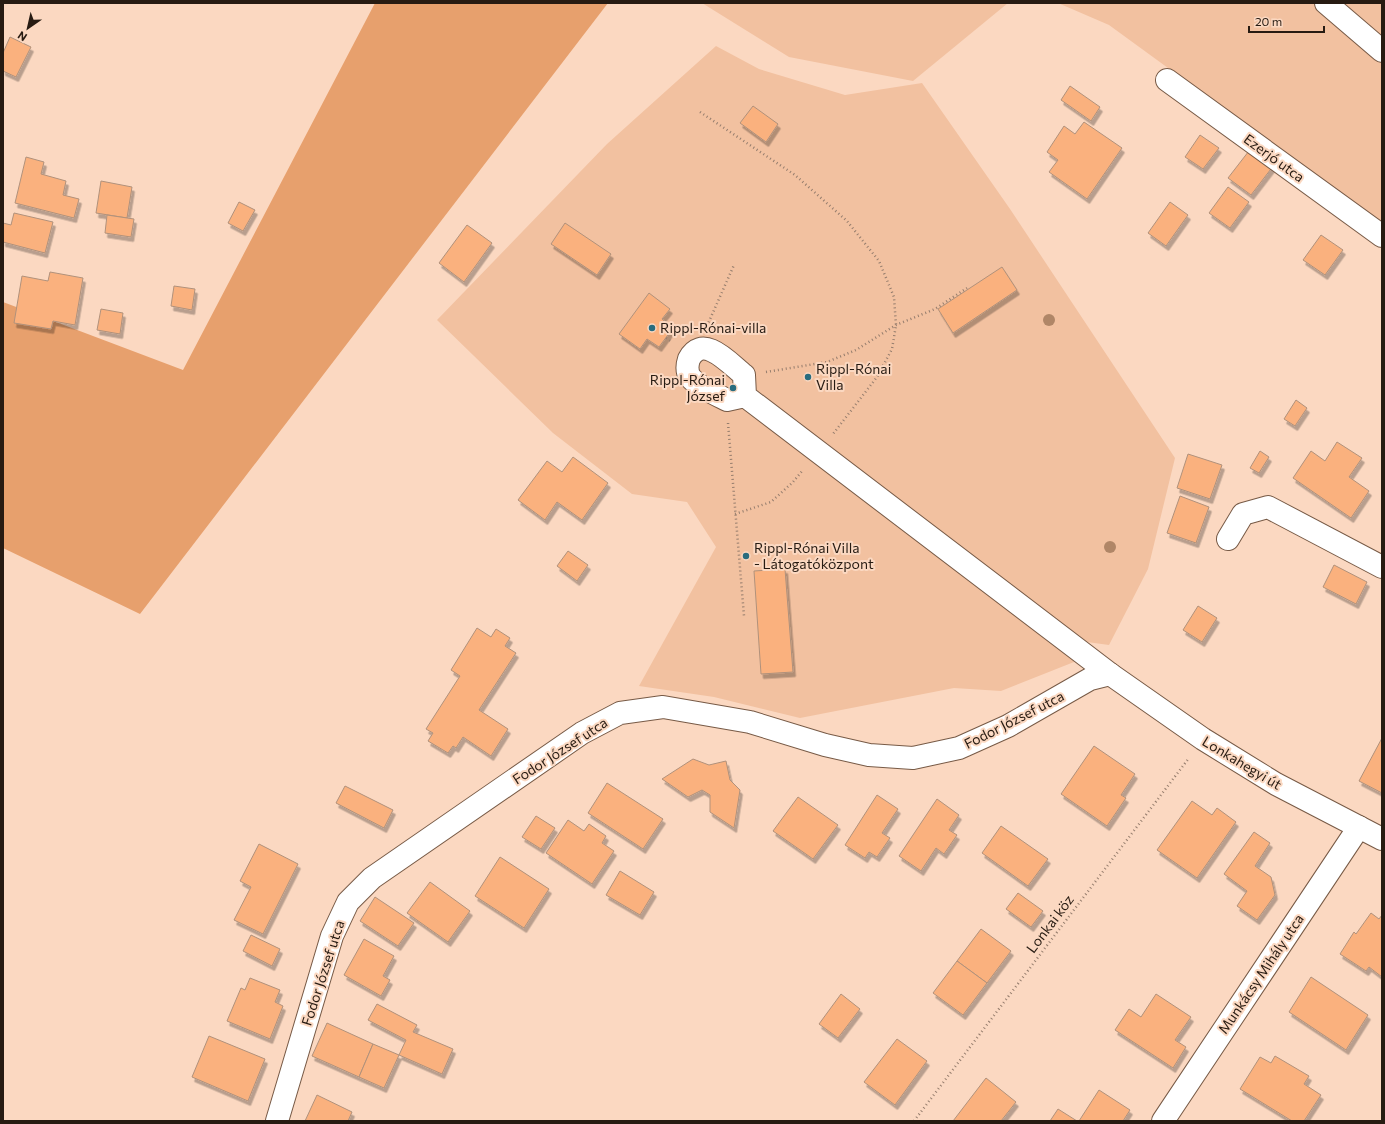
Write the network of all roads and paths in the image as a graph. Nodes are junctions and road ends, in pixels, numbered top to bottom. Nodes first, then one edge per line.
1 (1326, 3) edge
2 (1382, 50) edge
3 (1167, 80) dead end
4 (700, 112) dead end
5 (1382, 236) edge
6 (734, 265) dead end
7 (967, 288) dead end
8 (896, 325) junction
9 (705, 348) junction
10 (739, 390) junction
11 (819, 452) junction
12 (735, 514) junction
13 (1228, 539) dead end
14 (1382, 566) edge
15 (744, 616) dead end
16 (1110, 674) junction
17 (1203, 739) junction
18 (1358, 827) junction
19 (1382, 839) edge
20 (277, 1121) edge
21 (914, 1121) edge
22 (1164, 1121) edge

1 - 2 street
3 - 5 street, Ezerjó utca
4 - 8 path
6 - 9 path
7 - 8 path
8 - 10 path
8 - 11 path
9 - 10 street
9 - 10 street
10 - 11 street, Lonkahegyi út
10 - 12 path
11 - 12 path
11 - 16 street, Lonkahegyi út
12 - 15 path
13 - 14 street
16 - 17 street, Lonkahegyi út
16 - 20 street, Fodor József utca
17 - 18 street, Lonkahegyi út
17 - 21 path, Lonkai köz
18 - 19 street, Lonkahegyi út
18 - 22 street, Munkácsy Mihály utca

